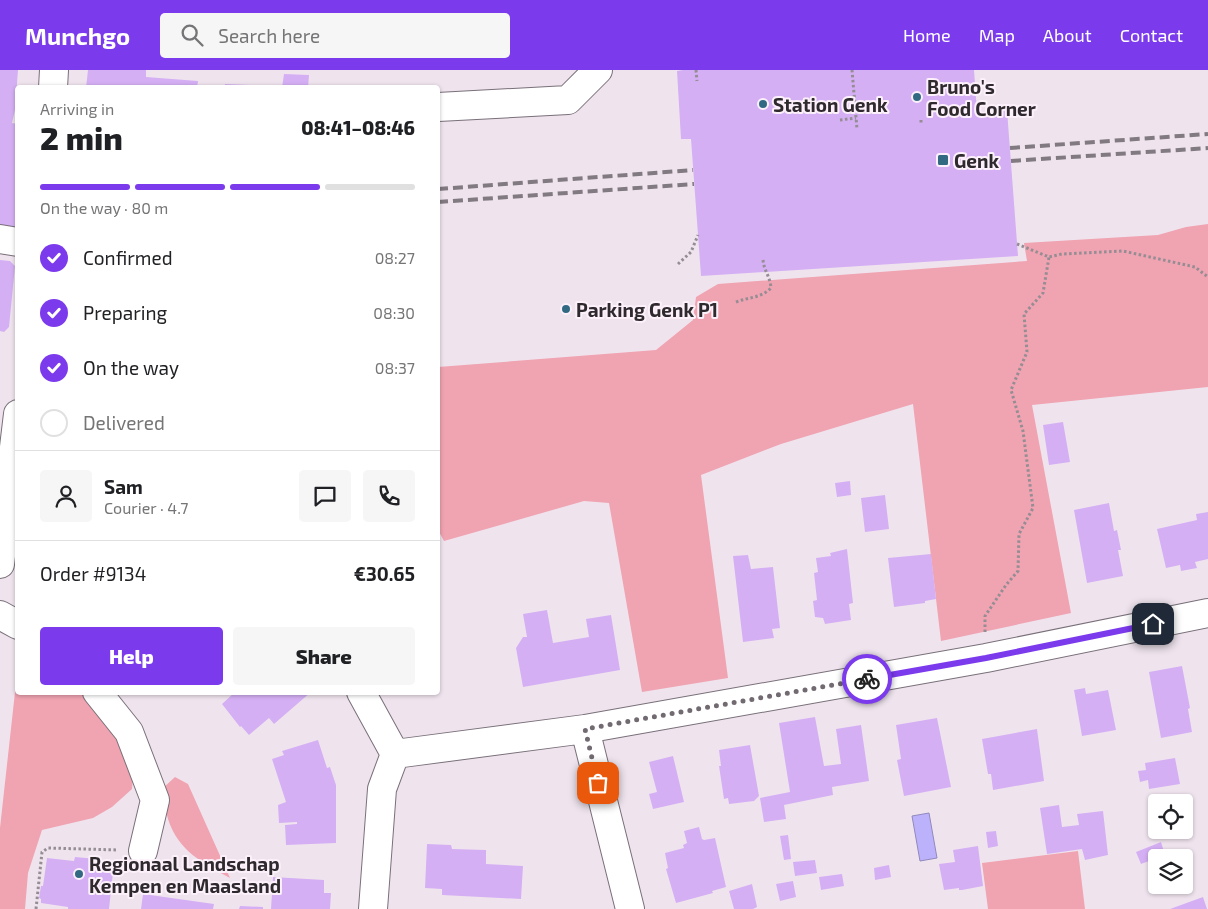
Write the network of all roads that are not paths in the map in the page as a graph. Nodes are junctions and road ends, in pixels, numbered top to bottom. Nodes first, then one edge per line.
1 (54, 70) edge
2 (598, 70) edge
3 (53, 85) edge
4 (440, 107) edge
5 (0, 239) edge
6 (15, 242) edge
7 (15, 439) edge
8 (0, 564) edge
9 (1208, 613) edge
10 (0, 615) edge
11 (15, 623) edge
12 (99, 695) edge
13 (363, 695) edge
14 (585, 729) junction
15 (395, 754) junction
16 (142, 851) road end
17 (374, 909) edge
18 (630, 909) edge

1 - 3 street
2 - 4 street
5 - 6 street
7 - 8 street
9 - 14 street
10 - 11 street
12 - 16 street
13 - 15 street
14 - 15 street
14 - 18 street
15 - 17 street

